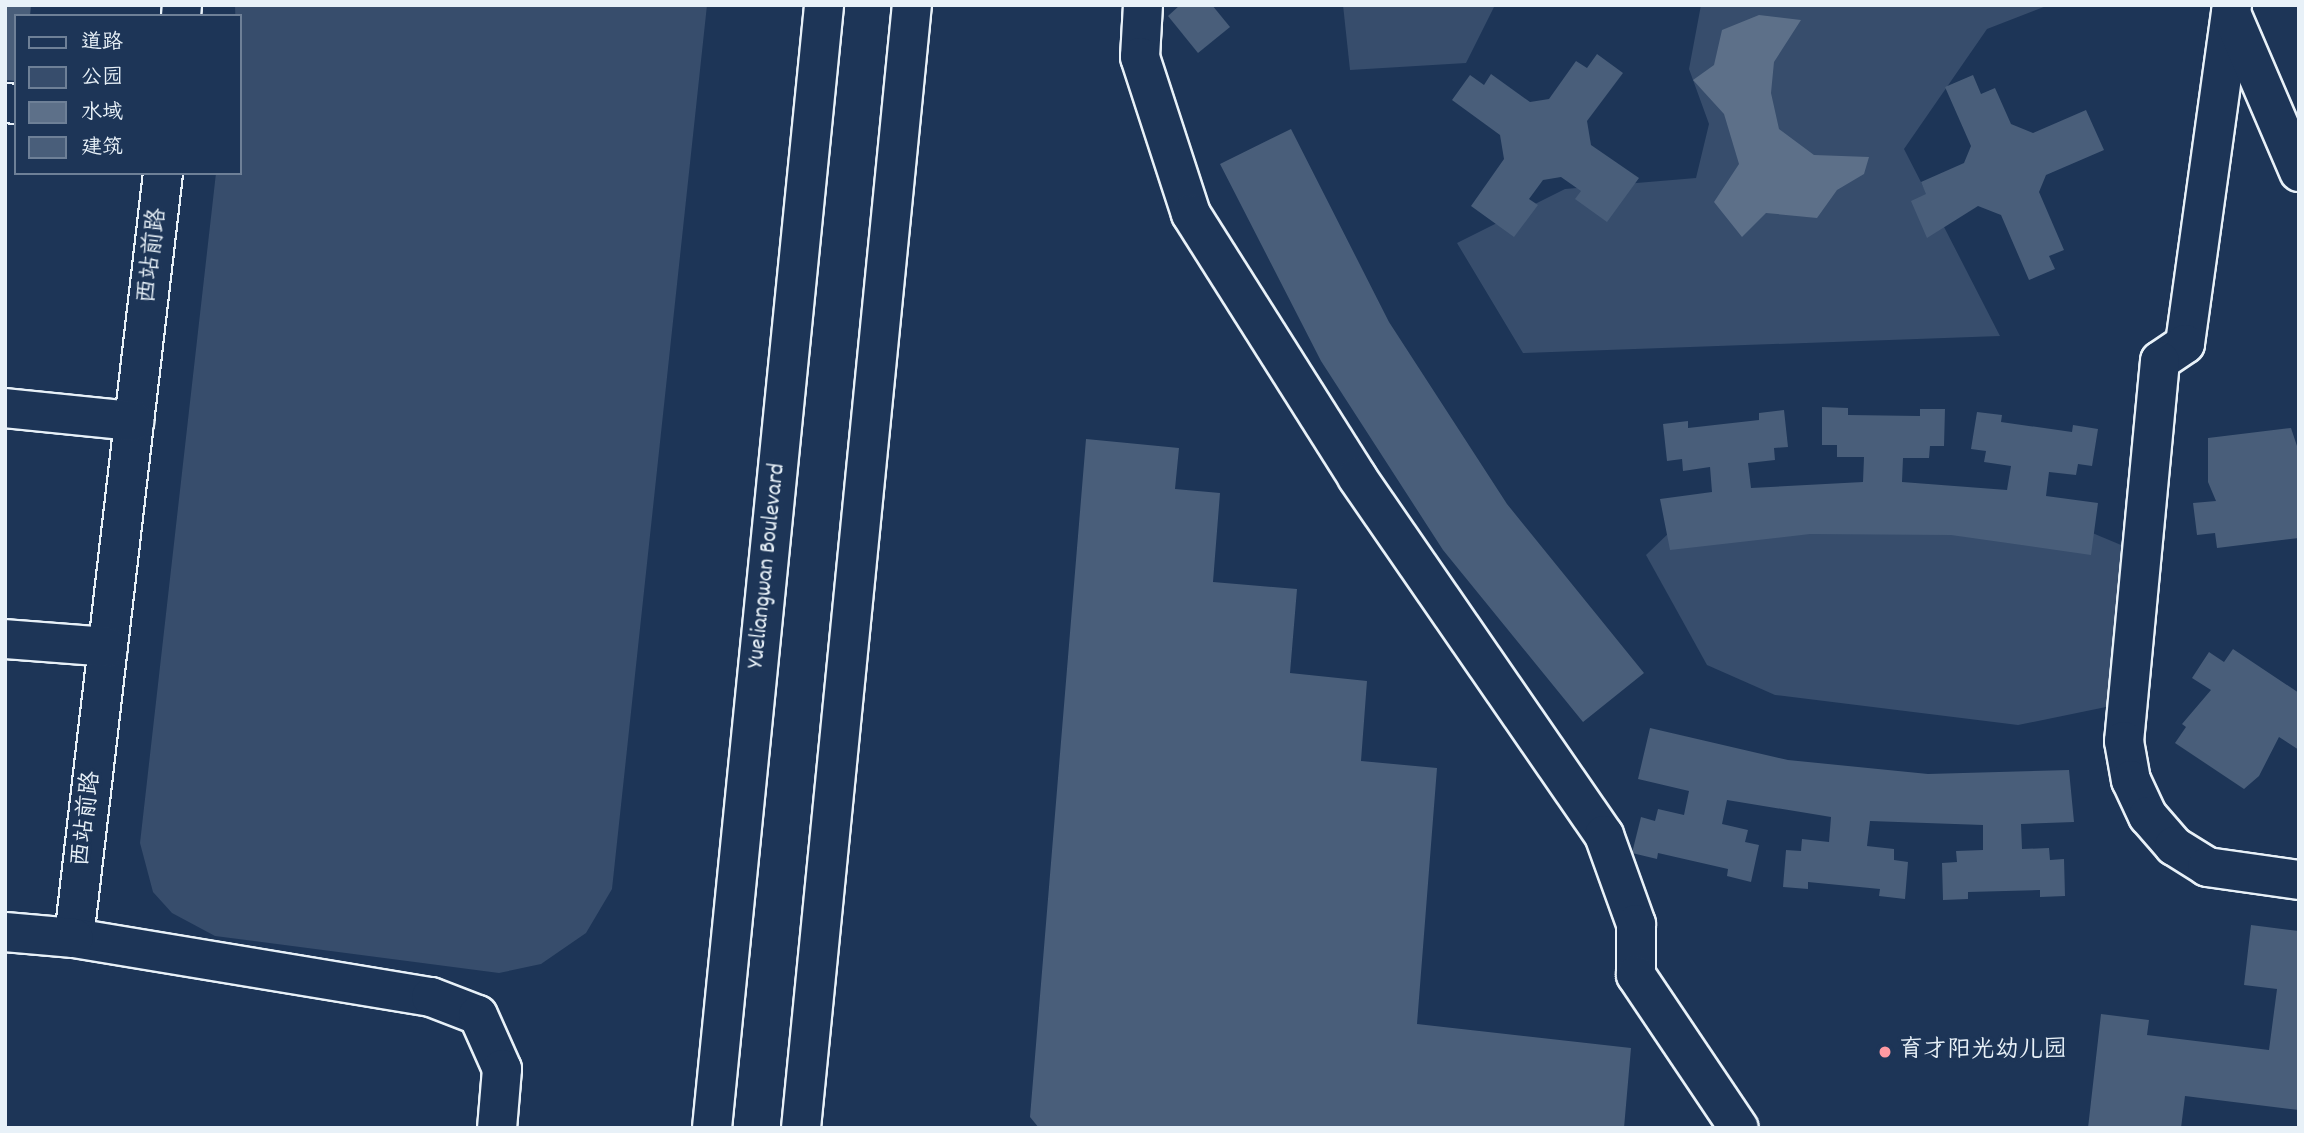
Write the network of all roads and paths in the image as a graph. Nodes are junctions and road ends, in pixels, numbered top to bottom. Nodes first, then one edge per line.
1 (824, 5) edge
2 (912, 5) edge
3 (1143, 5) edge
4 (2231, 9) edge
5 (2299, 172) edge
6 (163, 175) edge
7 (5, 408) edge
8 (134, 421) junction
9 (5, 639) edge
10 (108, 647) junction
11 (2299, 880) edge
12 (5, 932) edge
13 (74, 938) junction
14 (497, 1128) edge
15 (712, 1128) edge
16 (801, 1128) edge
17 (1739, 1128) edge

1 - 15 main road, Yueliangwan Boulevard
2 - 16 main road
3 - 17 main road
4 - 5 main road
4 - 11 main road
6 - 8 main road, 西站前路
7 - 8 main road
8 - 10 main road, 西站前路
9 - 10 main road
10 - 13 main road, 西站前路
12 - 13 main road
13 - 14 main road

